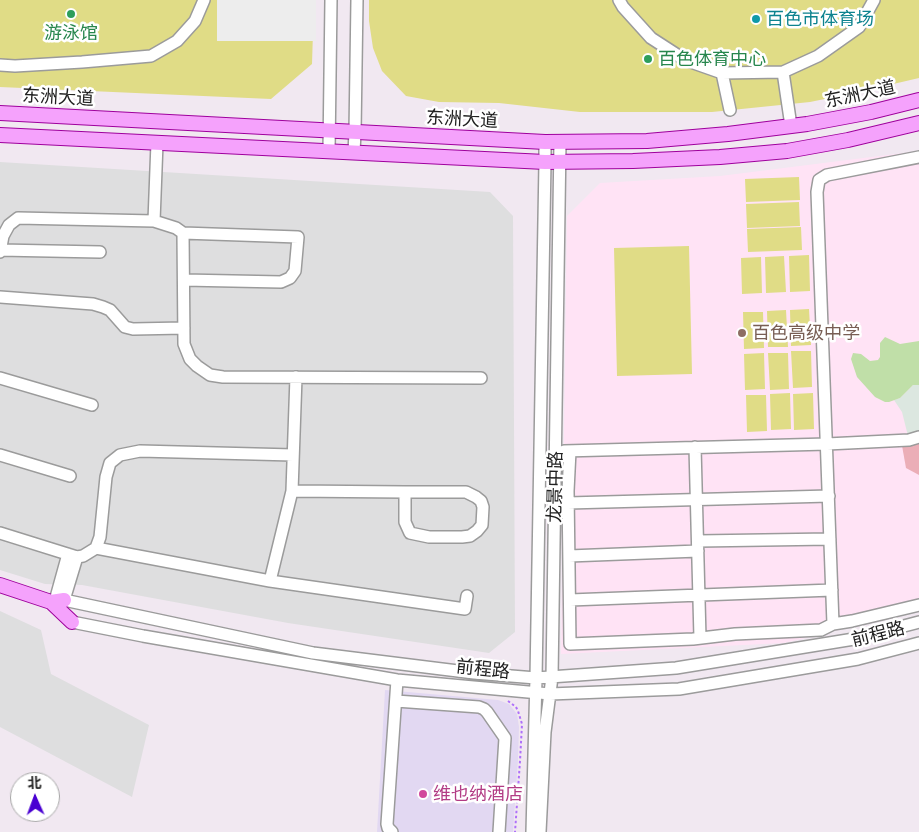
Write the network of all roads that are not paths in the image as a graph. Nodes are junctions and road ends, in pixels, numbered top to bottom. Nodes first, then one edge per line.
1 (204, 0) edge
2 (331, 0) edge
3 (357, 0) edge
4 (619, 0) edge
5 (874, 0) edge
6 (0, 65) edge
7 (783, 72) junction
8 (722, 73) junction
9 (919, 100) edge
10 (730, 110) dead end
11 (0, 113) edge
12 (919, 123) edge
13 (791, 126) junction
14 (329, 130) junction
15 (355, 132) junction
16 (0, 135) edge
17 (545, 142) junction
18 (560, 142) junction
19 (157, 143) junction
20 (329, 151) junction
21 (354, 152) junction
22 (919, 157) edge
23 (552, 162) junction
24 (154, 222) junction
25 (184, 233) junction
26 (0, 251) edge
27 (100, 252) dead end
28 (184, 280) junction
29 (0, 297) edge
30 (184, 328) junction
31 (296, 377) junction
32 (0, 378) edge
33 (481, 378) dead end
34 (92, 404) dead end
35 (919, 437) edge
36 (827, 444) junction
37 (695, 447) junction
38 (0, 455) edge
39 (293, 455) junction
40 (70, 476) dead end
41 (292, 491) junction
42 (405, 492) junction
43 (829, 496) junction
44 (697, 500) junction
45 (568, 503) junction
46 (0, 533) edge
47 (830, 539) junction
48 (698, 546) junction
49 (96, 548) junction
50 (72, 555) junction
51 (569, 556) junction
52 (270, 582) junction
53 (0, 585) edge
54 (832, 590) junction
55 (467, 596) dead end
56 (699, 596) junction
57 (570, 600) junction
58 (57, 601) junction
59 (919, 605) edge
60 (72, 622) joint
61 (919, 622) edge
62 (833, 624) junction
63 (700, 638) junction
64 (919, 643) edge
65 (552, 677) junction
66 (536, 678) junction
67 (397, 680) junction
68 (535, 693) junction
69 (550, 694) junction
70 (396, 701) junction
71 (392, 832) edge
72 (500, 832) edge
73 (532, 832) edge
74 (540, 832) edge

1 - 6 street
2 - 14 street
3 - 15 street
4 - 8 street
5 - 7 street
7 - 8 street
7 - 13 street
8 - 10 street
9 - 13 main road, 东洲大道
11 - 14 main road, 东洲大道
12 - 23 main road
13 - 18 main road, 东洲大道
14 - 15 main road, 东洲大道
14 - 20 street
15 - 17 main road, 东洲大道
15 - 21 street
16 - 19 main road
17 - 18 main road, 东洲大道
17 - 23 street, 龙景中路
18 - 23 street, 龙景中路
19 - 20 main road
19 - 24 street
20 - 21 main road
21 - 23 main road
22 - 36 street
23 - 65 street, 龙景中路
23 - 66 street, 龙景中路
24 - 25 street
24 - 26 street
25 - 28 street
25 - 28 street
26 - 27 street
28 - 30 street
29 - 30 street
30 - 31 street
31 - 33 street
31 - 39 street
32 - 34 street
35 - 36 street
36 - 37 street
36 - 43 street
37 - 44 street
37 - 45 street
38 - 40 street
39 - 41 street
39 - 49 street
41 - 42 street
41 - 52 street
42 - 42 street
43 - 44 street
43 - 47 street
44 - 45 street
44 - 48 street
45 - 51 street
46 - 50 street
47 - 48 street
47 - 54 street
48 - 51 street
48 - 56 street
49 - 50 street
49 - 52 street
50 - 58 street
51 - 57 street
52 - 55 street
53 - 58 main road, 前程路
54 - 56 street
54 - 62 street
56 - 57 street
56 - 63 street
57 - 63 street
58 - 60 main road, 前程路
58 - 66 street, 前程路
59 - 62 street
60 - 67 street, 前程路
61 - 65 street, 前程路
62 - 63 street
64 - 69 street, 前程路
65 - 66 street, 前程路
65 - 69 street, 龙景中路
66 - 68 street, 龙景中路
67 - 68 street, 前程路
67 - 70 street
68 - 69 street, 前程路
68 - 73 street, 龙景中路
69 - 74 street, 龙景中路
70 - 71 street
70 - 72 street

